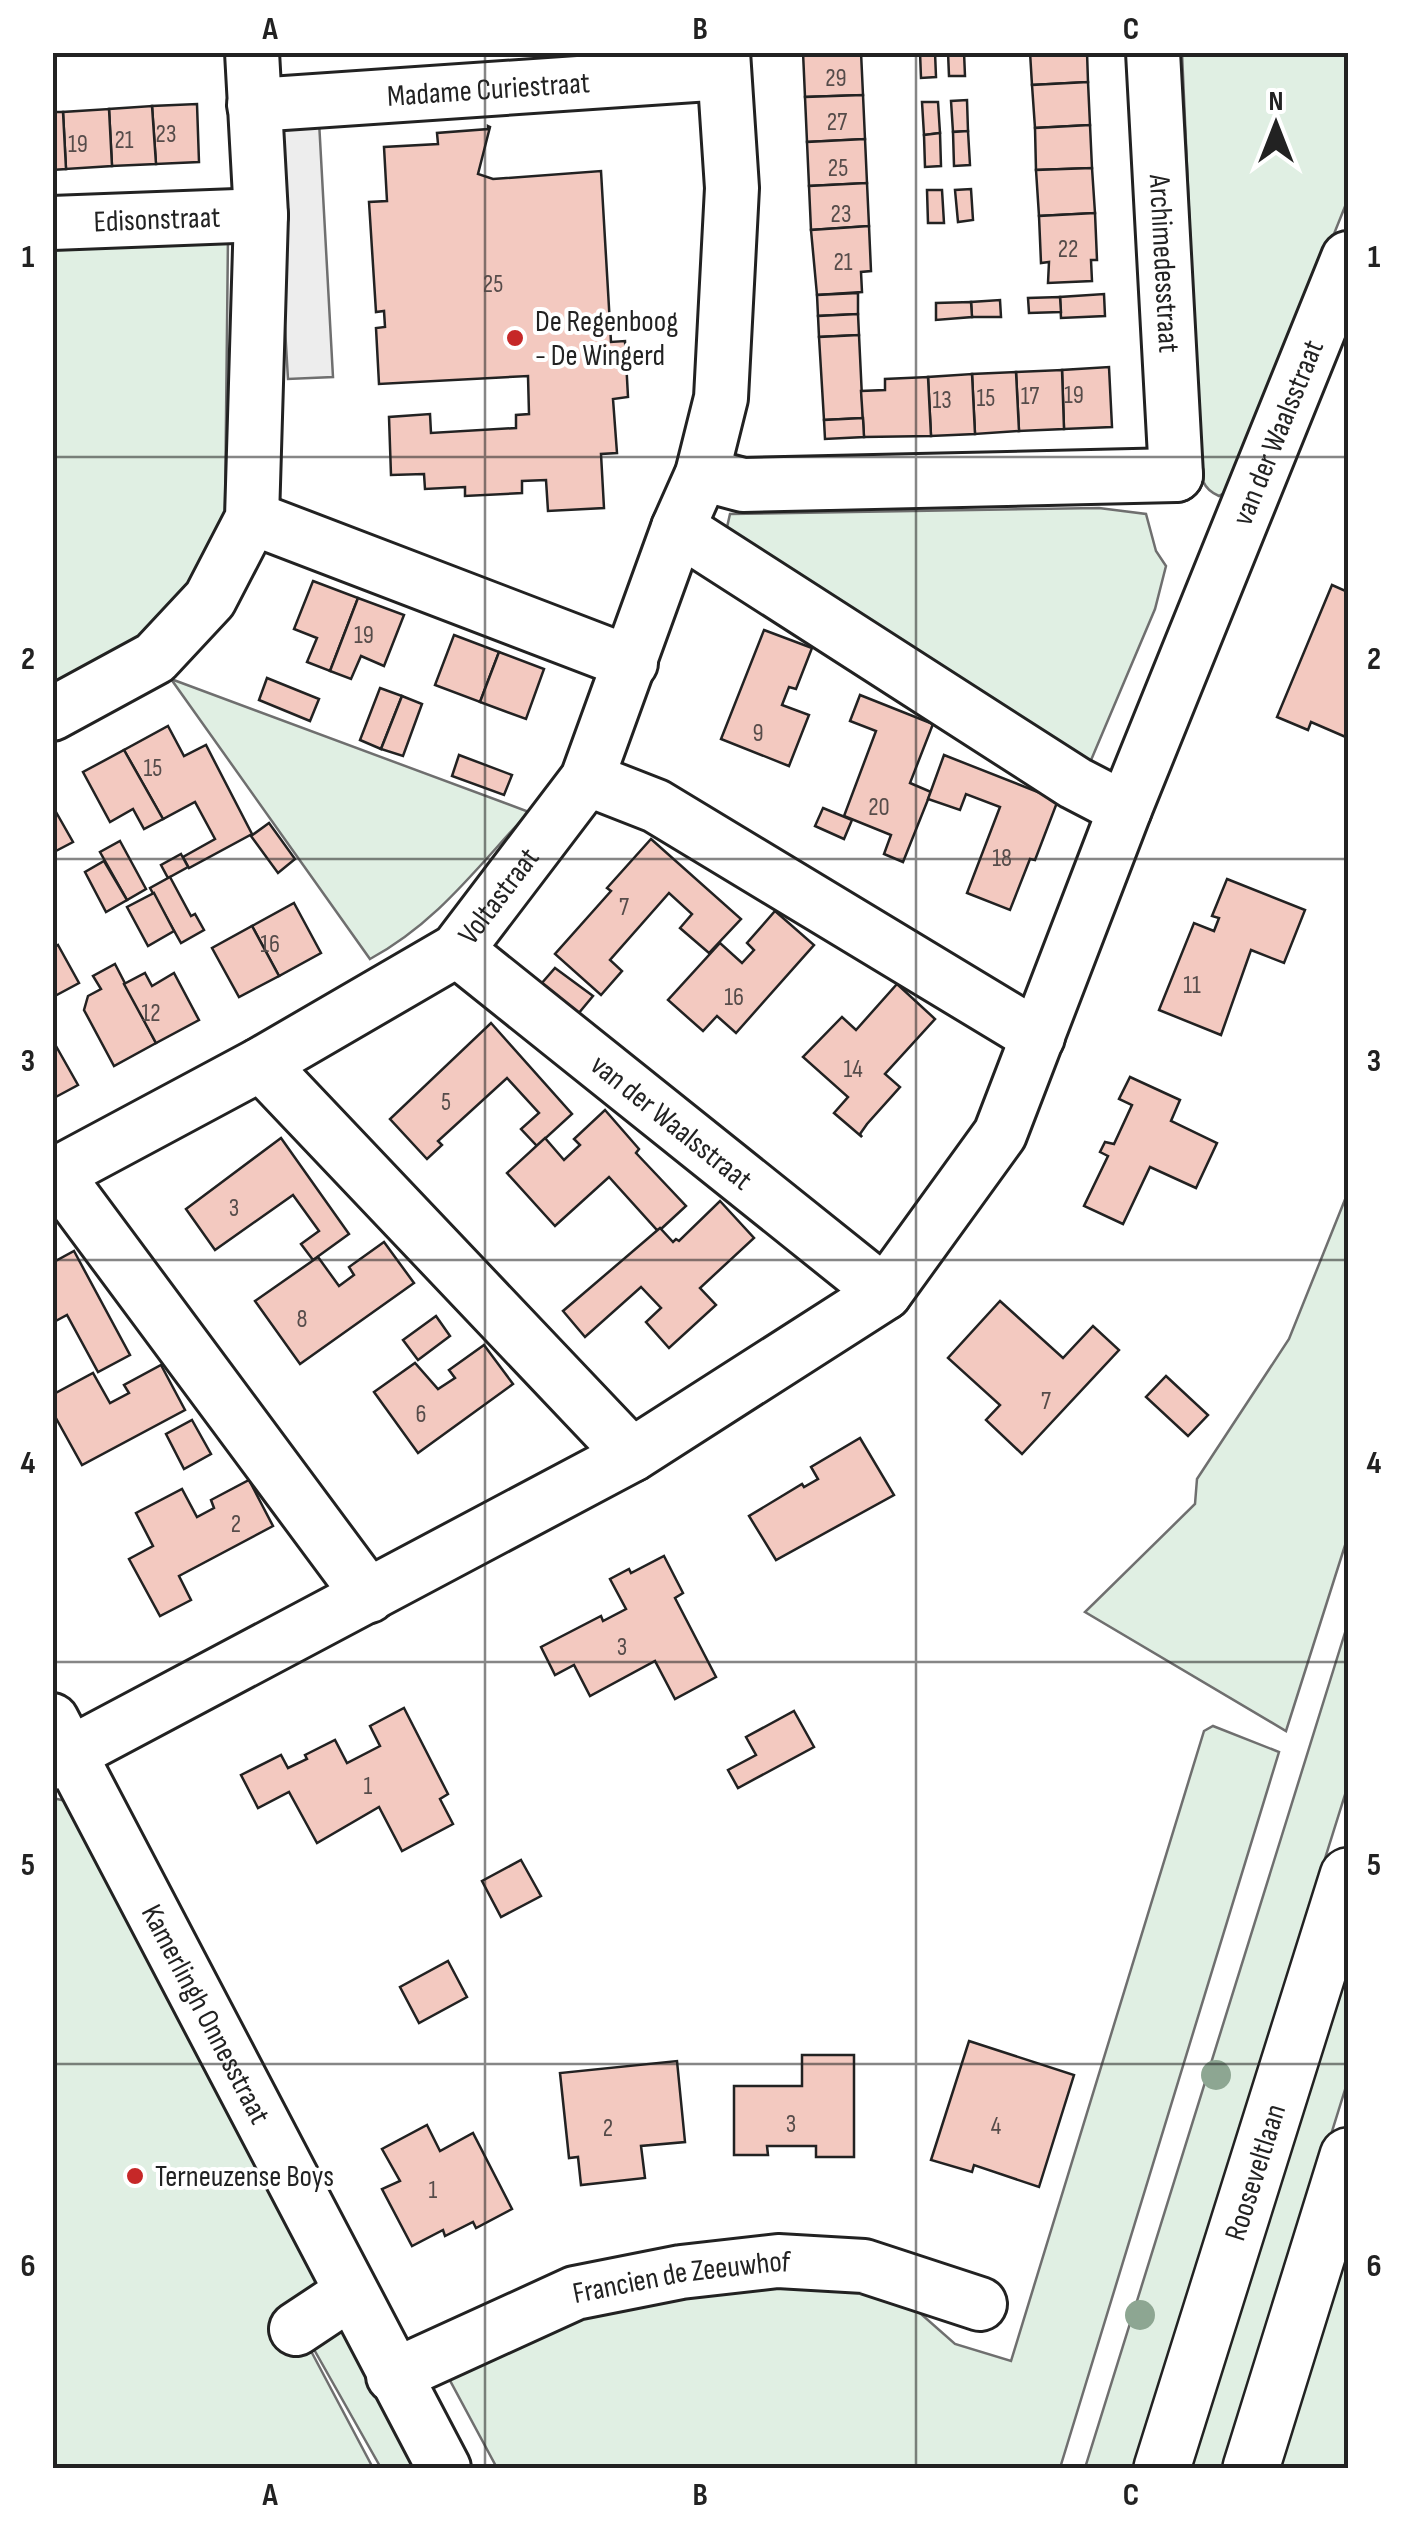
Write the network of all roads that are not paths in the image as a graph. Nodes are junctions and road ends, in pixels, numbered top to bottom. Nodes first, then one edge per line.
1 (252, 52) edge
2 (1152, 52) edge
3 (724, 63) edge
4 (254, 105) junction
5 (261, 215) junction
6 (52, 223) edge
7 (1348, 258) edge
8 (702, 474) junction
9 (1176, 475) junction
10 (252, 518) junction
11 (678, 528) junction
12 (1229, 549) junction
13 (631, 663) junction
14 (52, 714) edge
15 (587, 779) junction
16 (1125, 809) junction
17 (456, 950) junction
18 (1038, 1036) junction
19 (261, 1064) junction
20 (54, 1175) edge
21 (884, 1293) junction
22 (632, 1455) junction
23 (369, 1596) junction
24 (59, 1745) edge
25 (1348, 1876) edge
26 (1348, 2156) edge
27 (350, 2292) junction
28 (980, 2304) dead end
29 (296, 2329) dead end
30 (393, 2376) junction
31 (444, 2468) edge
32 (1162, 2468) edge
33 (1251, 2468) edge

1 - 4 street
2 - 9 street, Archimedesstraat
3 - 4 street, Madame Curiestraat
3 - 8 street, Voltastraat
4 - 5 street
5 - 6 street, Edisonstraat
5 - 10 street
7 - 12 street, van der Waalsstraat
8 - 9 street
8 - 11 street, Voltastraat
9 - 12 street, van der Waalsstraat
10 - 13 street
10 - 14 street
11 - 13 street, Voltastraat
11 - 16 street
12 - 16 street, van der Waalsstraat
13 - 15 street, Voltastraat
15 - 17 street, Voltastraat
15 - 18 street
16 - 18 street, van der Waalsstraat
17 - 19 street, Voltastraat
17 - 21 street, van der Waalsstraat
18 - 21 street, van der Waalsstraat
19 - 20 street, Voltastraat
19 - 22 street
20 - 23 street
21 - 22 street, van der Waalsstraat
22 - 23 street, van der Waalsstraat
23 - 24 street, van der Waalsstraat
24 - 27 street, Kamerlingh Onnesstraat
25 - 32 main road, Rooseveltlaan
26 - 33 main road
27 - 29 street
27 - 30 street, Kamerlingh Onnesstraat
28 - 30 street, Francien de Zeeuwhof
30 - 31 street, Kamerlingh Onnesstraat

